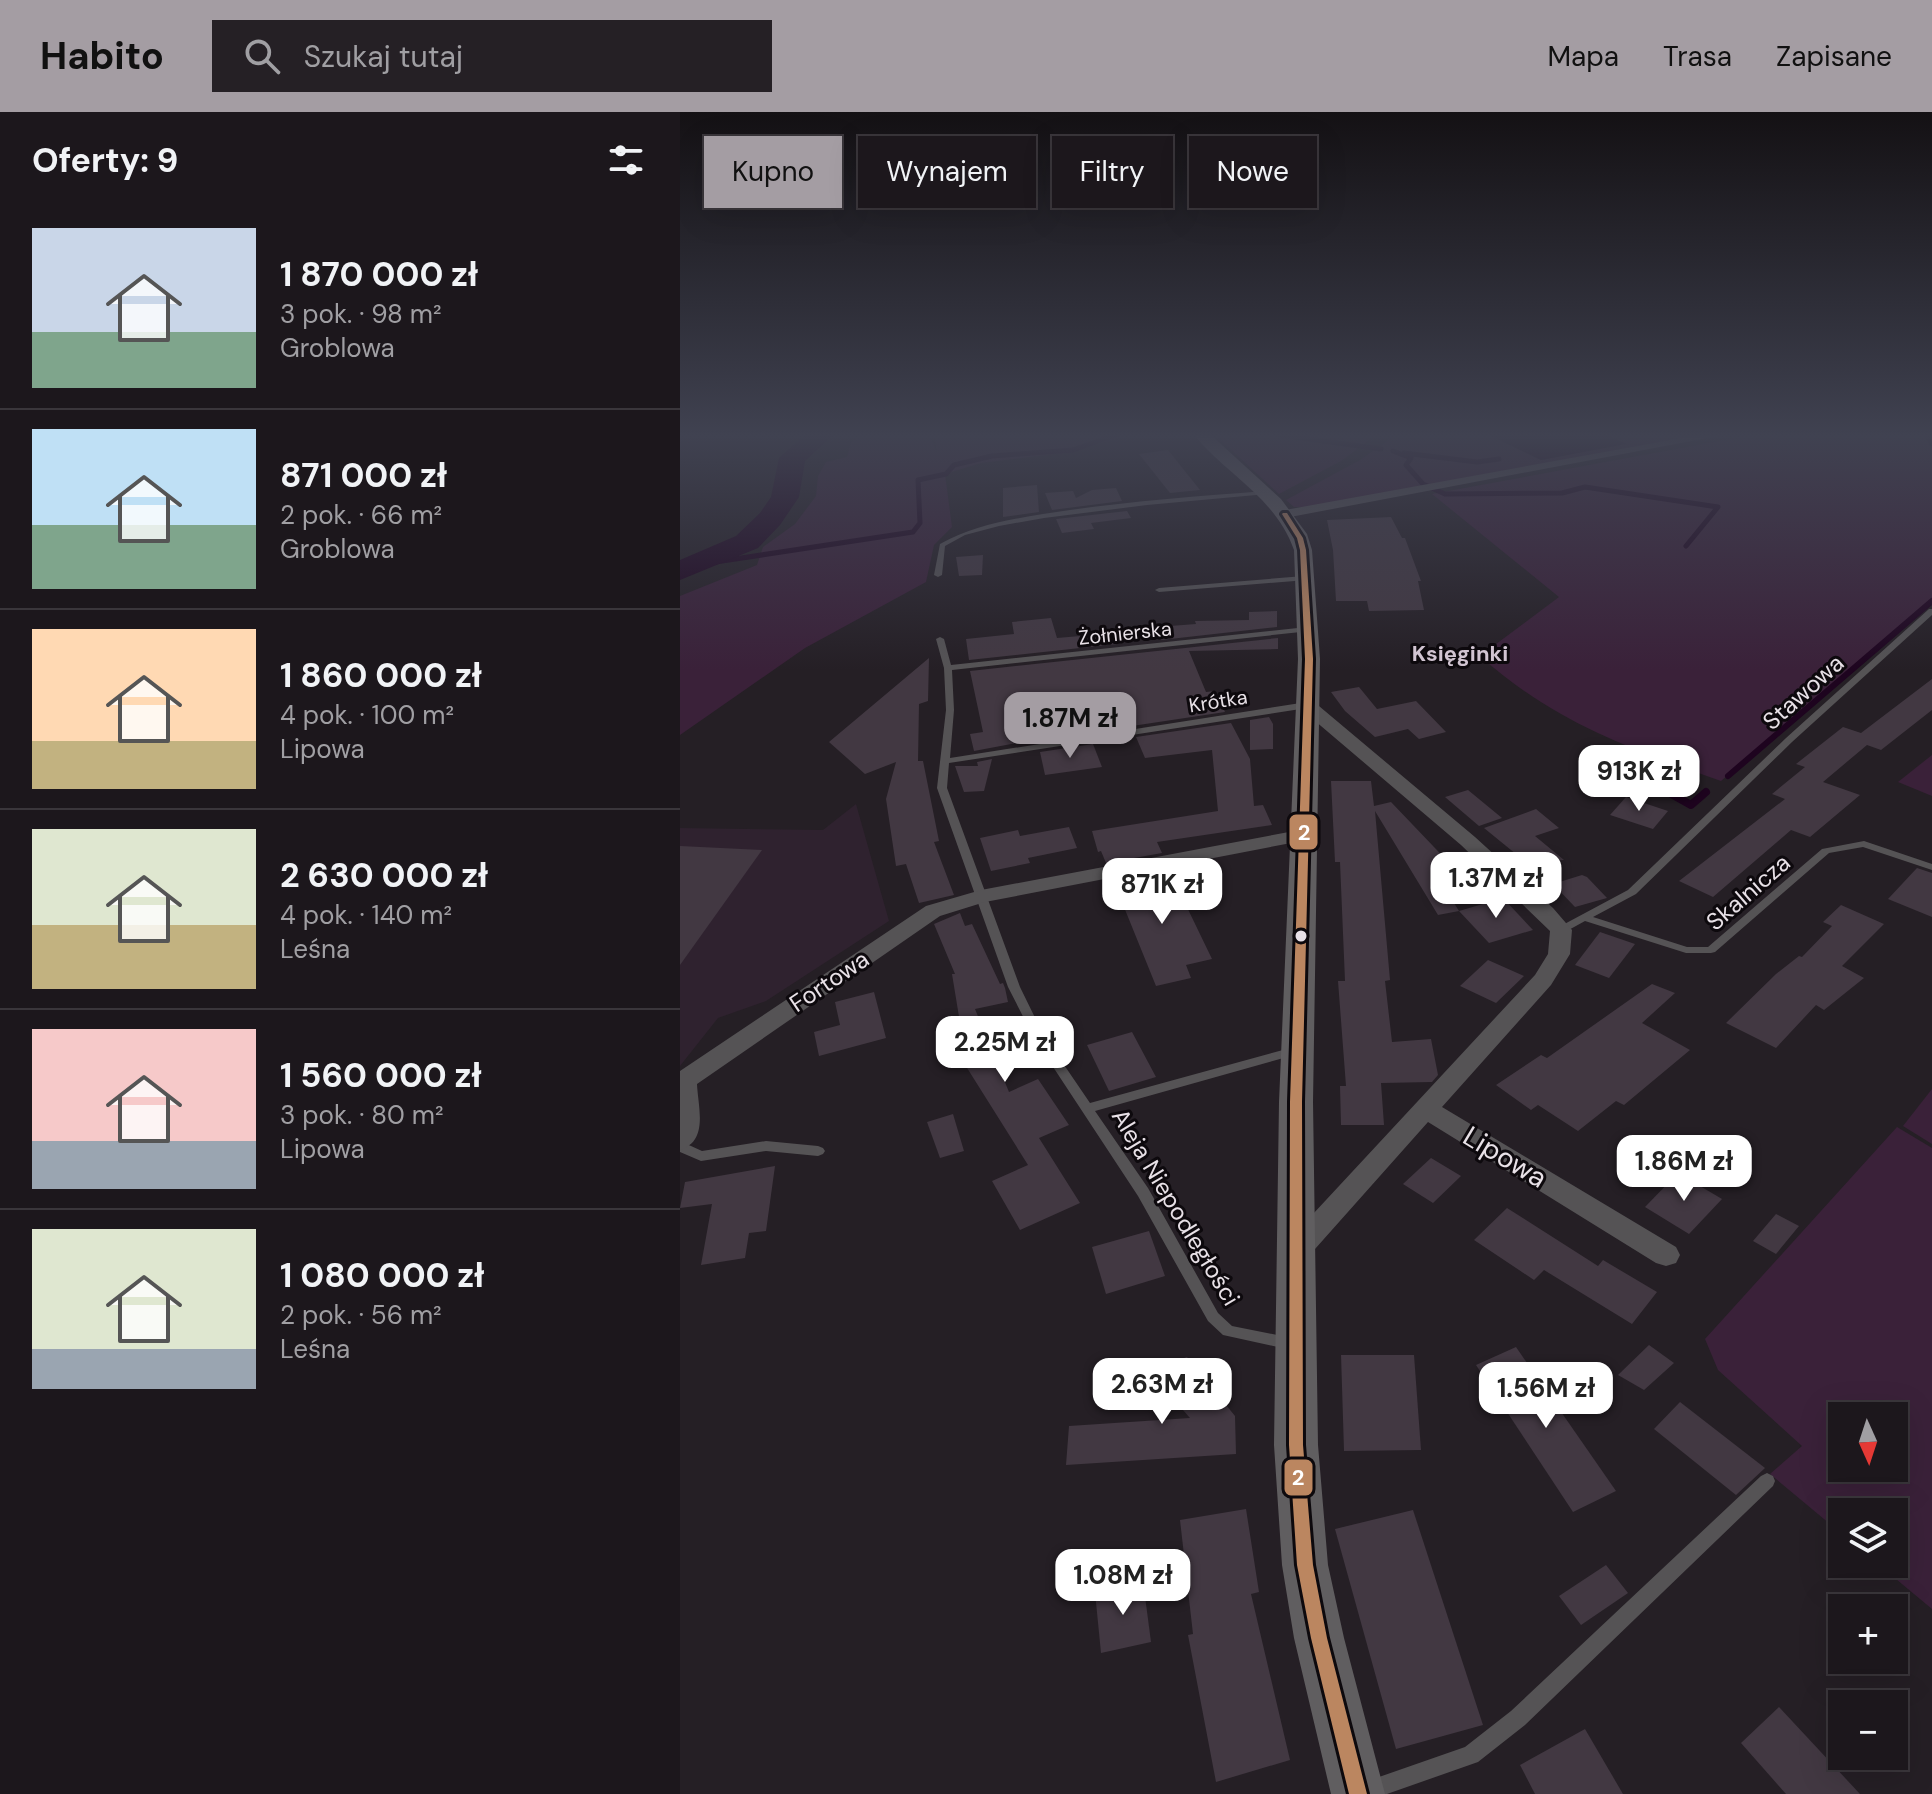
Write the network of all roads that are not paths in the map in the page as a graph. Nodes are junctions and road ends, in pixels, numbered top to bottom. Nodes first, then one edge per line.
1 (1067, 513) edge
2 (1282, 513) edge
3 (938, 575) dead end
4 (1304, 578) junction
5 (1159, 590) dead end
6 (1932, 611) edge
7 (1307, 629) junction
8 (940, 639) dead end
9 (948, 668) junction
10 (1307, 705) junction
11 (945, 761) junction
12 (1305, 835) junction
13 (1932, 867) edge
14 (981, 896) junction
15 (1585, 918) junction
16 (1561, 930) junction
17 (1298, 1049) junction
18 (682, 1082) edge
19 (1090, 1108) junction
20 (1425, 1108) junction
21 (680, 1143) edge
22 (818, 1151) dead end
23 (1296, 1251) junction
24 (1666, 1255) dead end
25 (1296, 1344) junction
26 (1767, 1481) dead end
27 (1359, 1794) edge

1 - 3 lane
2 - 4 main road
4 - 5 lane
4 - 7 main road
6 - 15 lane, Stawowa
7 - 9 lane, Żołnierska
7 - 10 main road
8 - 9 lane, Aleja Niepodległości
9 - 11 lane, Aleja Niepodległości
10 - 11 lane, Krótka
10 - 12 main road
10 - 16 street
11 - 14 lane, Aleja Niepodległości
12 - 14 street, Fortowa
12 - 17 main road
13 - 15 lane, Skalnicza
14 - 18 street, Fortowa
14 - 19 lane, Aleja Niepodległości
15 - 16 lane, Stawowa
16 - 20 street
17 - 19 lane
17 - 23 main road
18 - 21 street, Fortowa
19 - 25 lane, Aleja Niepodległości
20 - 23 street
20 - 24 street, Lipowa
21 - 22 lane
23 - 25 main road
25 - 27 main road
26 - 27 lane

